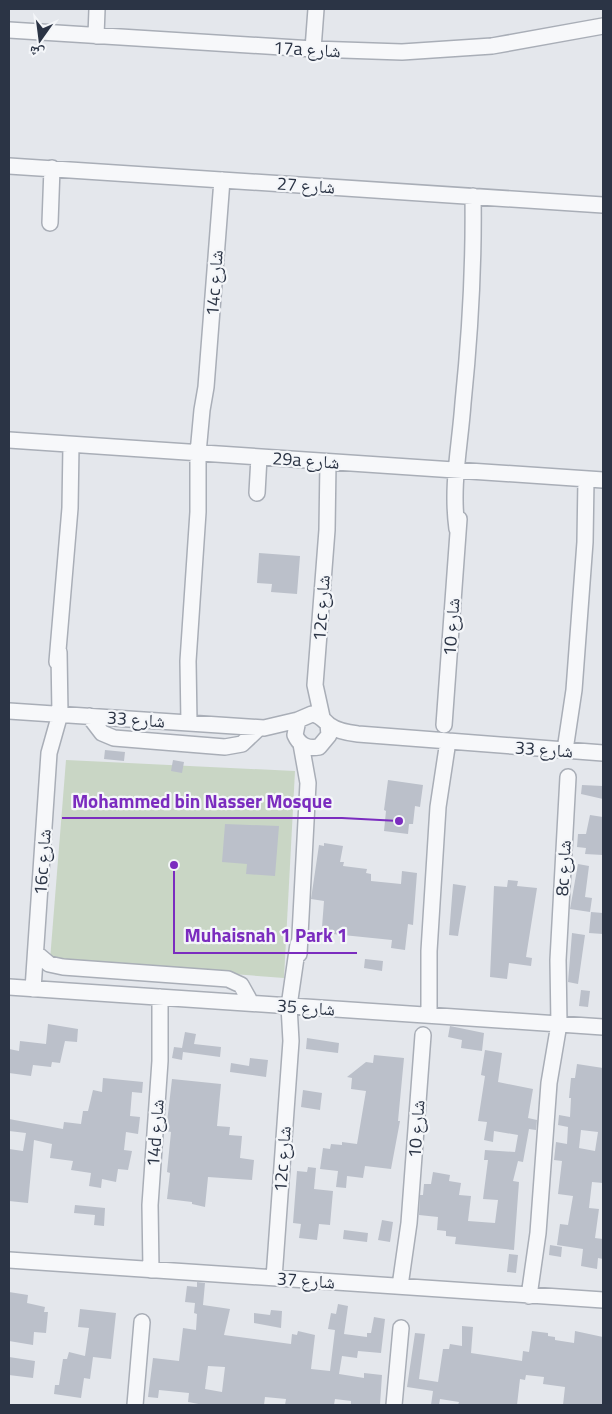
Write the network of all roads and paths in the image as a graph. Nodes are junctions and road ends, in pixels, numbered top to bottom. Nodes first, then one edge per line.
1 (97, 9) edge
2 (316, 9) edge
3 (603, 26) edge
4 (9, 30) edge
5 (96, 36) junction
6 (313, 49) junction
7 (9, 166) edge
8 (52, 168) junction
9 (222, 180) junction
10 (478, 197) junction
11 (603, 205) edge
12 (50, 223) dead end
13 (9, 440) edge
14 (76, 445) junction
15 (203, 453) junction
16 (259, 457) junction
17 (333, 462) junction
18 (461, 470) junction
19 (595, 479) edge
20 (257, 493) dead end
21 (315, 685) junction
22 (9, 711) edge
23 (55, 714) junction
24 (89, 716) junction
25 (300, 719) junction
26 (325, 721) junction
27 (184, 722) junction
28 (444, 725) dead end
29 (262, 728) junction
30 (366, 736) junction
31 (442, 741) junction
32 (299, 742) junction
33 (323, 744) junction
34 (570, 750) junction
35 (603, 753) edge
36 (568, 777) dead end
37 (308, 783) junction
38 (36, 953) junction
39 (94, 970) junction
40 (9, 987) edge
41 (33, 988) junction
42 (84, 992) junction
43 (165, 997) junction
44 (251, 1003) junction
45 (294, 1006) junction
46 (424, 1015) junction
47 (554, 1024) junction
48 (603, 1027) edge
49 (423, 1035) dead end
50 (9, 1260) edge
51 (146, 1269) junction
52 (274, 1278) junction
53 (405, 1287) junction
54 (534, 1296) junction
55 (603, 1300) edge
56 (142, 1322) dead end
57 (400, 1328) dead end
58 (135, 1405) edge
59 (394, 1405) edge

1 - 5 street
2 - 6 street
3 - 6 street, 17a شارع
4 - 5 street, 17a شارع
5 - 6 street, 17a شارع
7 - 8 street, شارع 27
8 - 9 street, شارع 27
8 - 12 street
9 - 10 street, شارع 27
9 - 15 street, 14c شارع
10 - 11 street, شارع 27
10 - 18 street, شارع 10
13 - 14 street, 29a شارع
14 - 15 street, 29a شارع
14 - 23 street, 16c شارع
15 - 16 street, 29a شارع
15 - 27 street, 14c شارع
16 - 17 street, 29a شارع
16 - 20 street
17 - 18 street, 29a شارع
17 - 21 street, 12c شارع
18 - 19 street, 29a شارع
18 - 28 street, شارع 10
19 - 34 street
21 - 25 street, 12c شارع
21 - 26 street, 12c شارع
22 - 23 street, شارع 33
23 - 24 street, شارع 33
23 - 38 street, 16c شارع
24 - 27 street, شارع 33
24 - 29 street
25 - 26 street
25 - 29 street, شارع 33
25 - 32 street
26 - 30 street, شارع 33
26 - 33 street
27 - 29 street, شارع 33
29 - 32 street, شارع 33
30 - 31 street, شارع 33
30 - 33 street, شارع 33
31 - 34 street, شارع 33
31 - 46 street
32 - 33 street
32 - 37 street, 12c شارع
33 - 37 street, 12c شارع
34 - 35 street, شارع 33
36 - 47 street, 8c شارع
37 - 45 street, 12c شارع
38 - 39 street
38 - 41 street, 16c شارع
39 - 42 street
39 - 44 street
40 - 41 street, شارع 35
41 - 42 street, شارع 35
42 - 43 street, شارع 35
43 - 44 street, شارع 35
43 - 51 street, 14d شارع
44 - 45 street, شارع 35
45 - 46 street, شارع 35
45 - 52 street, 12c شارع
46 - 47 street, شارع 35
47 - 48 street, شارع 35
47 - 54 street, 8c شارع
49 - 53 street, شارع 10
50 - 51 street, شارع 37
51 - 52 street, شارع 37
52 - 53 street, شارع 37
53 - 54 street, شارع 37
54 - 55 street, شارع 37
56 - 58 street
57 - 59 street

